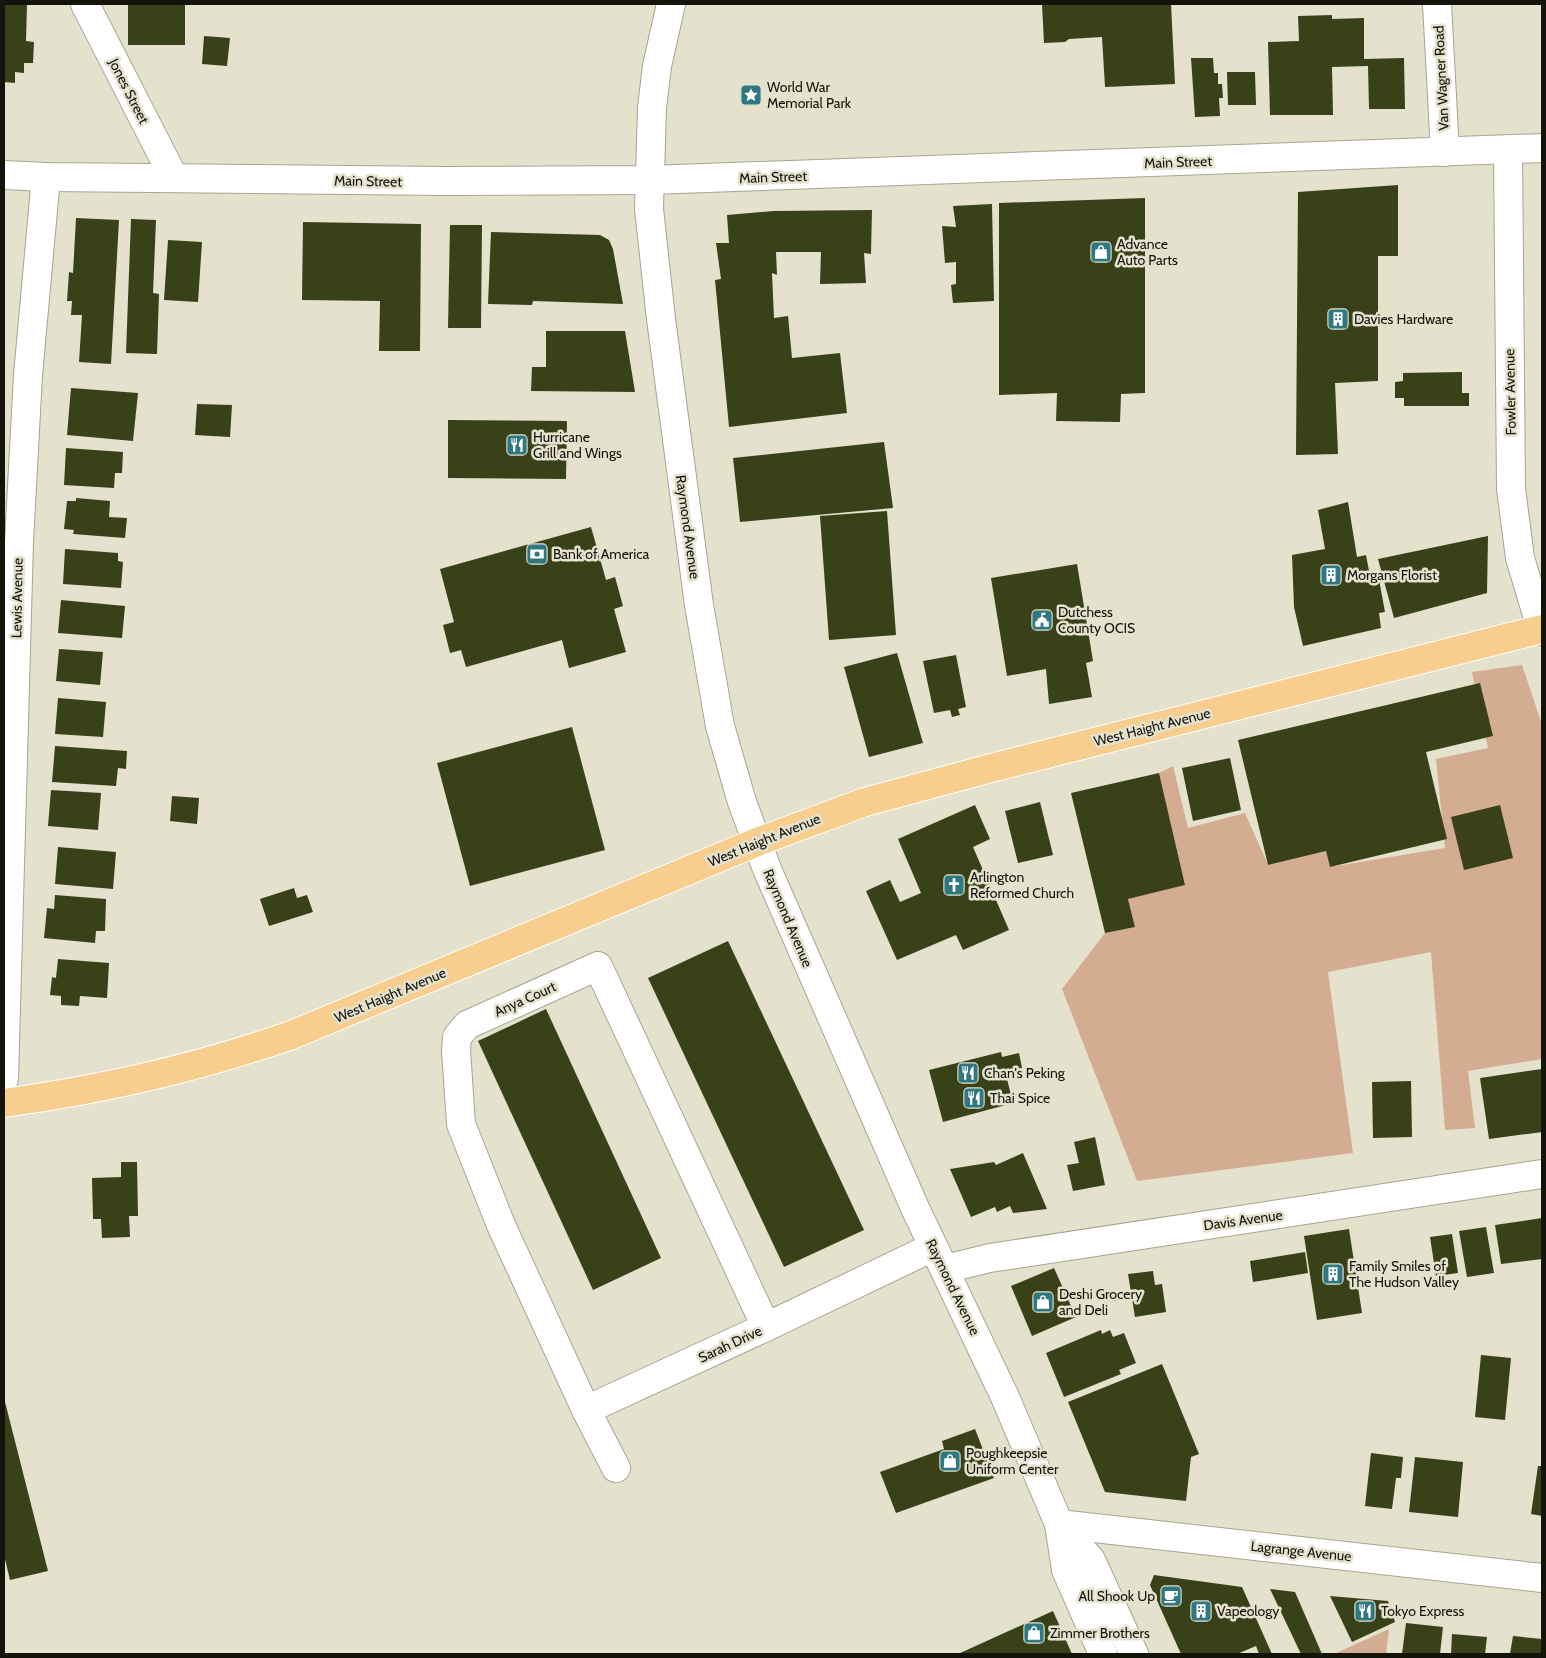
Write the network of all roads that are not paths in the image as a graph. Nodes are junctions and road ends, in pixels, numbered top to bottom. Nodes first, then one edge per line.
1 (85, 4) edge
2 (671, 4) edge
3 (1437, 4) edge
4 (1542, 148) edge
5 (1508, 150) junction
6 (1446, 152) junction
7 (4, 174) edge
8 (46, 178) junction
9 (174, 178) junction
10 (649, 180) junction
11 (1542, 629) edge
12 (757, 842) junction
13 (4, 1079) edge
14 (4, 1103) edge
15 (1542, 1174) edge
16 (939, 1258) junction
17 (766, 1327) junction
18 (586, 1410) junction
19 (616, 1468) dead end
20 (1059, 1524) junction
21 (1542, 1578) edge
22 (1103, 1654) edge
23 (1134, 1654) edge

1 - 9 street, Jones Street
2 - 10 street, Raymond Avenue
3 - 6 street, Van Wagner Road
4 - 5 street, Main Street
5 - 6 street, Main Street
5 - 11 street, Fowler Avenue
6 - 10 street, Main Street
7 - 8 street, Main Street
8 - 9 street, Main Street
8 - 13 street, Lewis Avenue
9 - 10 street, Main Street
10 - 12 street, Raymond Avenue
11 - 12 highway, West Haight Avenue
12 - 14 highway, West Haight Avenue
12 - 16 street, Raymond Avenue
15 - 16 street, Davis Avenue
16 - 17 street, Sarah Drive
16 - 20 street, Raymond Avenue
17 - 18 street, Sarah Drive
17 - 18 street, Anya Court
18 - 19 street
20 - 21 street, Lagrange Avenue
20 - 22 street, Raymond Avenue
20 - 23 street, Raymond Avenue

